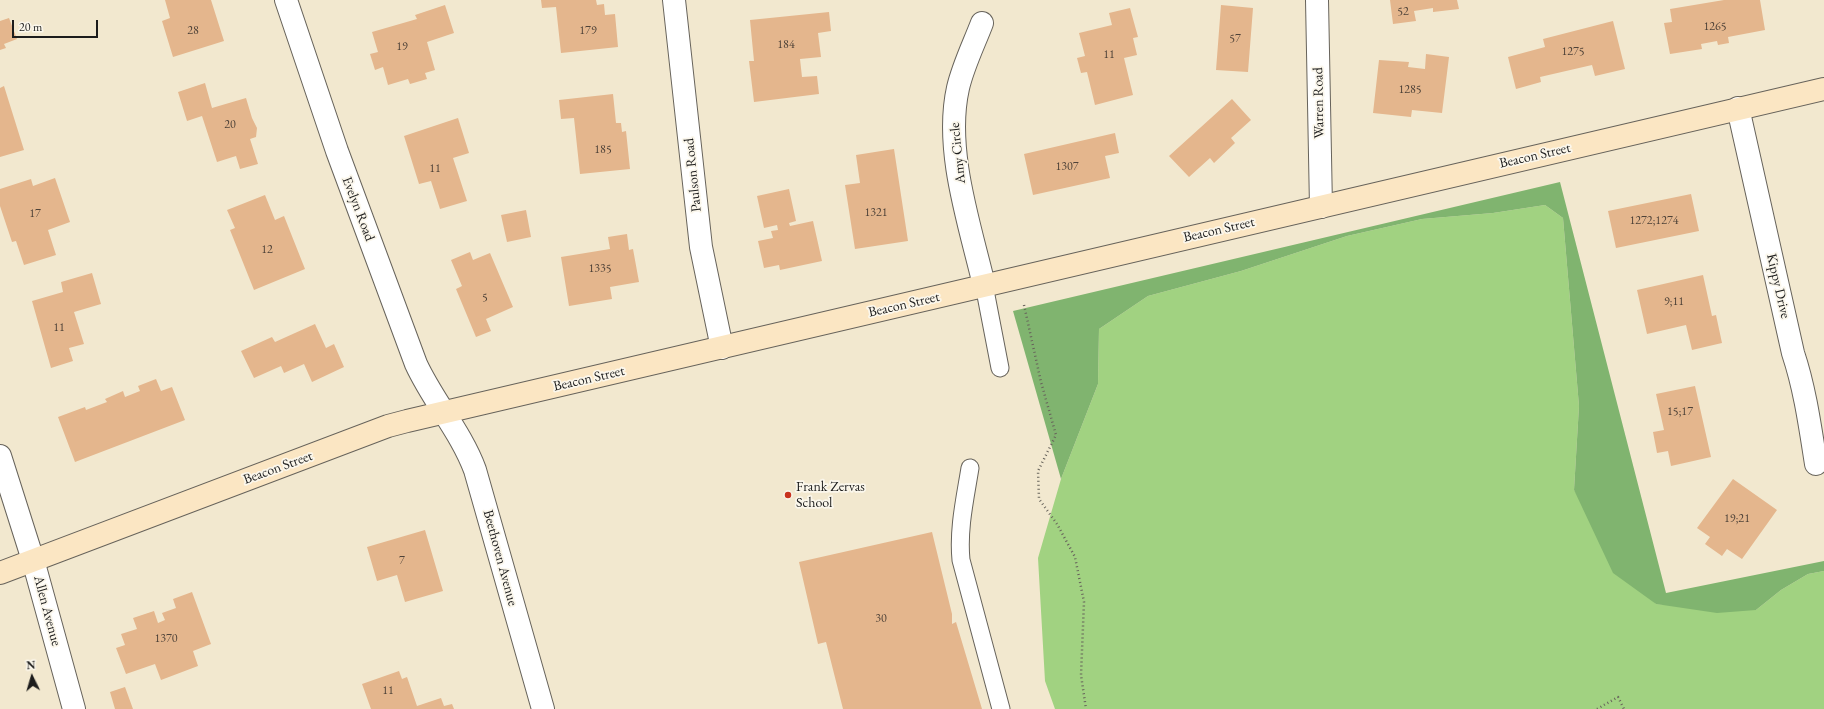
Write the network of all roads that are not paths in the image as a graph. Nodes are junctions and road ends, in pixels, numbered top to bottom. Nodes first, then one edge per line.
1 (286, 0) edge
2 (674, 0) edge
3 (1317, 0) edge
4 (982, 23) dead end
5 (1824, 89) edge
6 (1738, 108) junction
7 (1321, 207) junction
8 (984, 285) junction
9 (722, 348) junction
10 (1000, 368) dead end
11 (444, 412) junction
12 (0, 456) edge
13 (1816, 464) dead end
14 (970, 468) dead end
15 (33, 560) junction
16 (0, 573) edge
17 (74, 709) edge
18 (543, 709) edge
19 (1000, 709) edge

1 - 11 street, Evelyn Road
2 - 9 street, Paulson Road
3 - 7 street, Warren Road
4 - 8 street, Amy Circle
5 - 6 main road, Beacon Street
6 - 7 main road, Beacon Street
6 - 13 street, Kippy Drive
7 - 8 main road, Beacon Street
8 - 9 main road, Beacon Street
8 - 10 lane
9 - 11 main road, Beacon Street
11 - 15 main road, Beacon Street
11 - 18 street, Beethoven Avenue
12 - 15 street, Allen Avenue
14 - 19 lane
15 - 16 main road, Beacon Street
15 - 17 street, Allen Avenue

